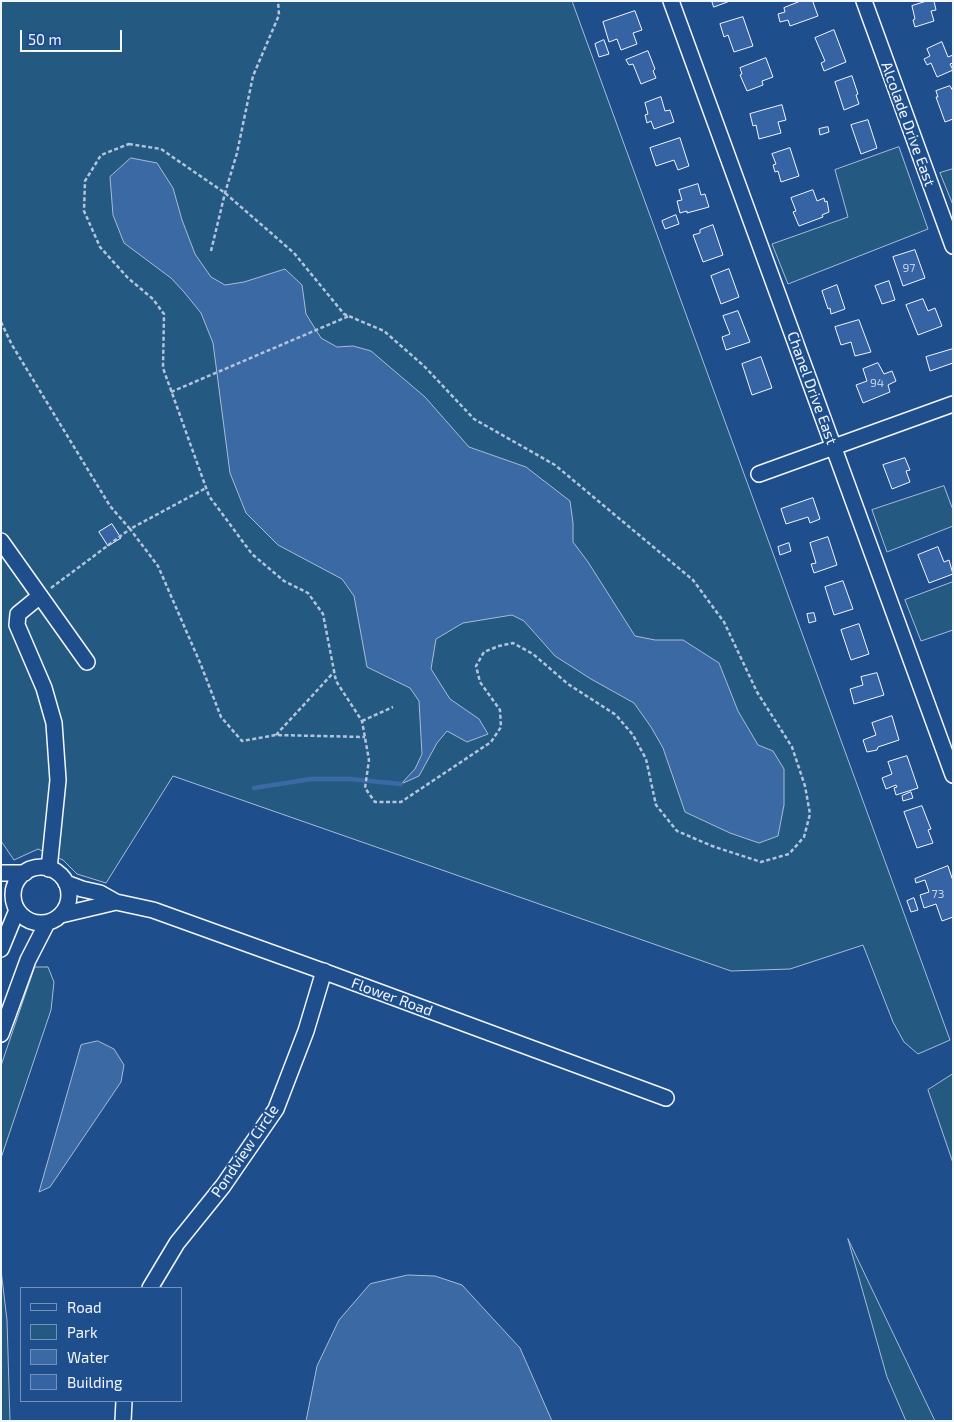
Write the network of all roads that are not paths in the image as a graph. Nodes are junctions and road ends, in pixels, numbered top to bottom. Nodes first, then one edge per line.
1 (671, 1) edge
2 (864, 1) edge
3 (953, 246) edge
4 (953, 404) edge
5 (834, 447) junction
6 (759, 474) dead end
7 (1, 541) edge
8 (40, 596) junction
9 (87, 662) dead end
10 (953, 775) edge
11 (49, 869) junction
12 (25, 872) junction
13 (1, 873) edge
14 (66, 883) junction
15 (11, 902) edge
16 (116, 902) junction
17 (61, 914) junction
18 (47, 923) junction
19 (1, 949) edge
20 (324, 971) junction
21 (1, 1034) edge
22 (666, 1098) dead end
23 (151, 1287) edge
24 (124, 1402) edge
25 (124, 1421) edge

1 - 5 street, Chanel Drive East
2 - 3 street, Alcolade Drive East
4 - 5 street
5 - 6 street
5 - 10 street, Chanel Drive East
7 - 8 street
8 - 9 street
8 - 11 street
11 - 12 street
11 - 14 street
12 - 13 street
12 - 15 street
14 - 16 street, Flower Road
14 - 17 street
15 - 18 street
15 - 19 street
16 - 17 street, Flower Road
16 - 20 street, Flower Road
17 - 18 street
18 - 21 street
20 - 22 street, Flower Road
20 - 23 street, Pondview Circle
24 - 25 street

